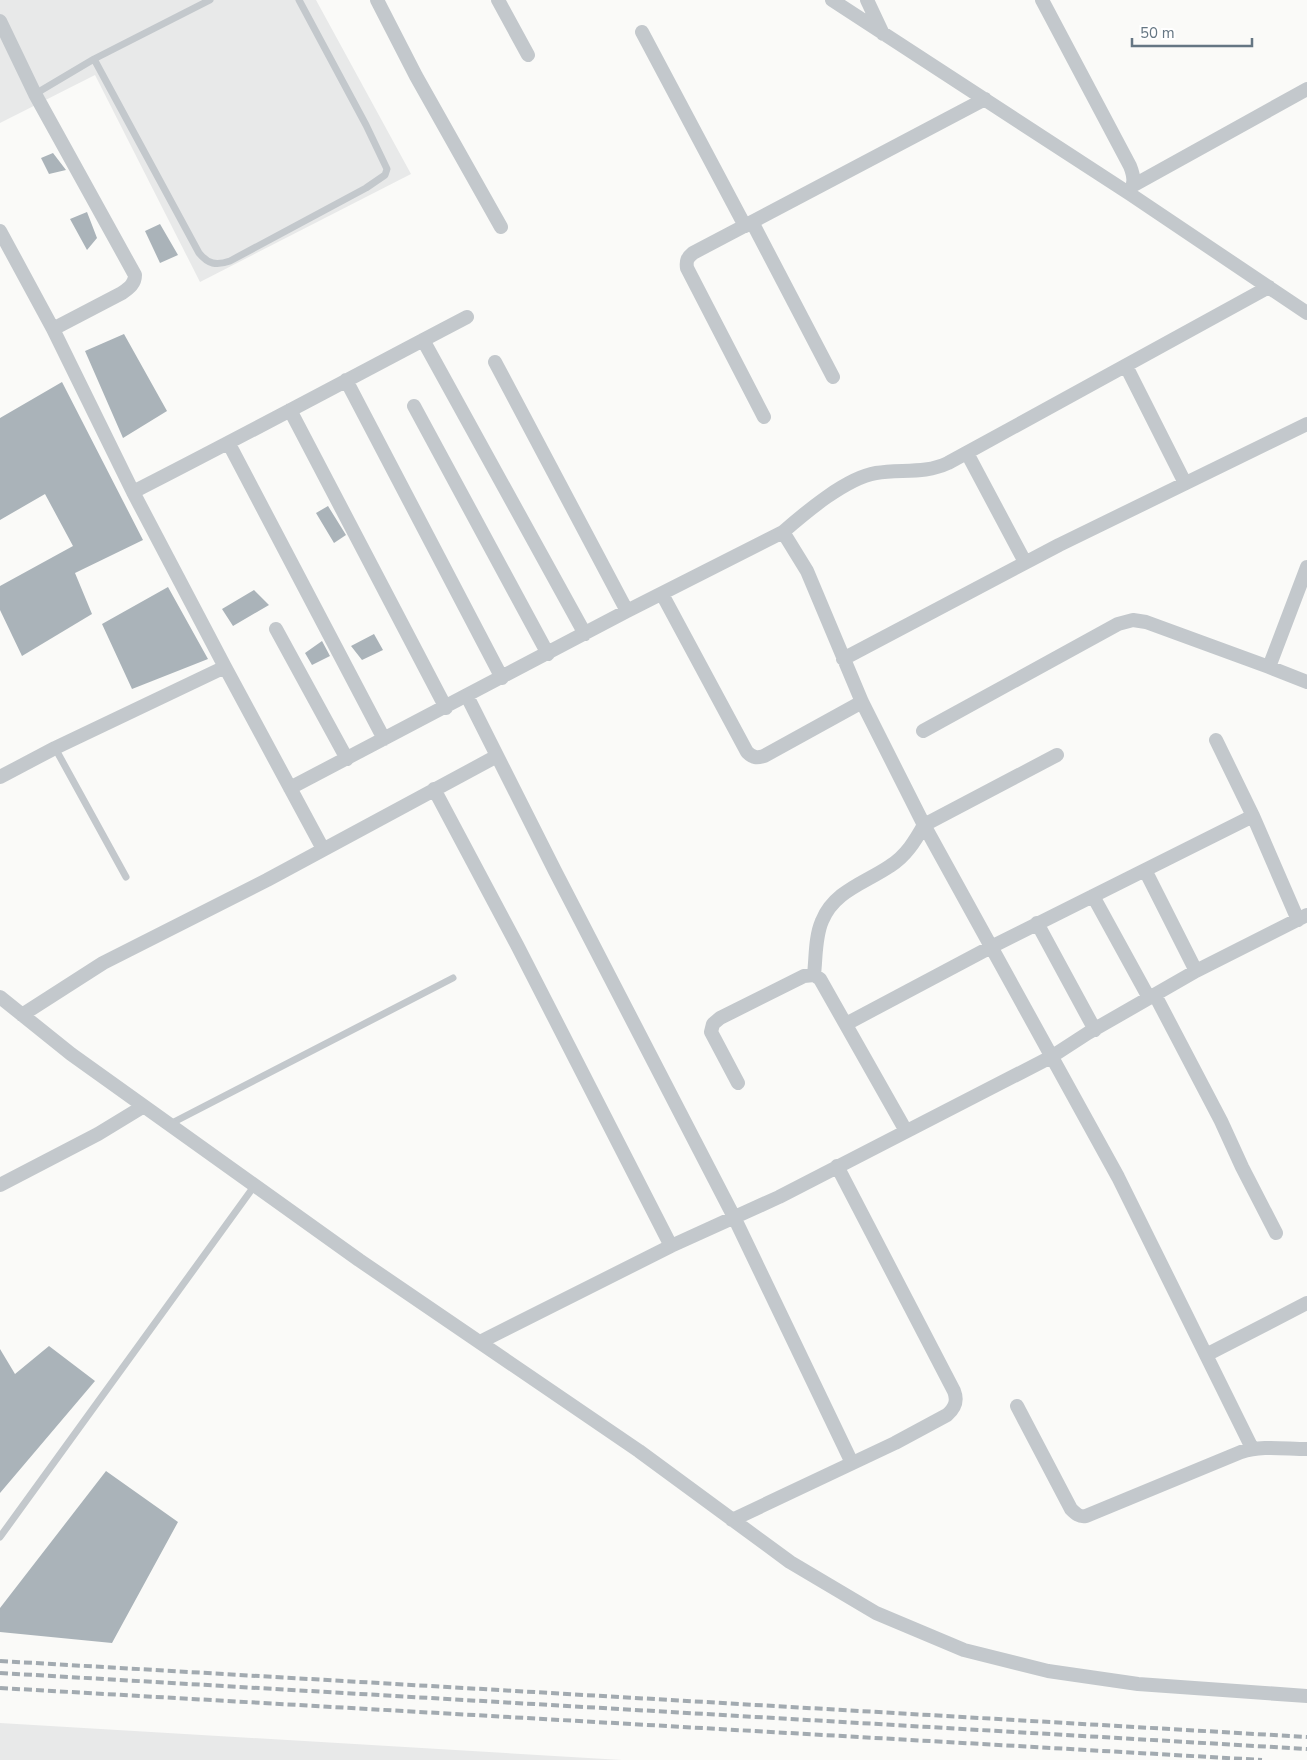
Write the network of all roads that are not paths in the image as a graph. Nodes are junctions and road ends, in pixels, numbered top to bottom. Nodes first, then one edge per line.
1 (210, 0) edge
2 (299, 0) edge
3 (377, 0) edge
4 (498, 0) edge
5 (832, 0) edge
6 (867, 0) edge
7 (1042, 0) edge
8 (0, 21) edge
9 (642, 32) dead end
10 (883, 34) junction
11 (528, 54) dead end
12 (94, 59) junction
13 (1307, 89) edge
14 (35, 94) junction
15 (985, 99) junction
16 (1132, 190) junction
17 (748, 224) junction
18 (501, 227) dead end
19 (0, 231) edge
20 (1269, 287) junction
21 (1307, 313) edge
22 (467, 317) dead end
23 (52, 329) junction
24 (424, 340) junction
25 (495, 362) dead end
26 (1126, 366) junction
27 (833, 377) dead end
28 (346, 380) junction
29 (414, 406) dead end
30 (290, 410) junction
31 (764, 417) dead end
32 (1307, 424) edge
33 (229, 444) junction
34 (967, 453) junction
35 (1185, 483) junction
36 (133, 492) junction
37 (783, 532) junction
38 (1025, 562) junction
39 (1307, 567) edge
40 (662, 594) junction
41 (627, 611) junction
42 (276, 629) dead end
43 (584, 634) junction
44 (548, 654) junction
45 (844, 659) junction
46 (225, 667) junction
47 (1269, 667) junction
48 (502, 678) junction
49 (1307, 682) edge
50 (467, 696) junction
51 (862, 702) junction
52 (446, 708) junction
53 (923, 731) dead end
54 (384, 739) junction
55 (1216, 740) dead end
56 (55, 748) junction
57 (1057, 755) dead end
58 (497, 756) junction
59 (347, 759) junction
60 (0, 777) edge
61 (290, 788) junction
62 (434, 789) junction
63 (1253, 816) junction
64 (924, 825) junction
65 (323, 849) junction
66 (1146, 870) junction
67 (126, 877) dead end
68 (1093, 896) junction
69 (1302, 918) edge
70 (1037, 924) junction
71 (990, 947) junction
72 (1196, 971) junction
73 (814, 974) junction
74 (453, 978) dead end
75 (0, 997) edge
76 (1152, 997) junction
77 (22, 1014) junction
78 (846, 1024) junction
79 (1095, 1030) junction
80 (1051, 1057) junction
81 (738, 1083) dead end
82 (144, 1106) junction
83 (170, 1124) junction
84 (906, 1130) junction
85 (837, 1166) junction
86 (0, 1185) edge
87 (255, 1185) junction
88 (734, 1217) junction
89 (1276, 1234) dead end
90 (671, 1246) junction
91 (1307, 1303) edge
92 (480, 1342) junction
93 (1206, 1355) junction
94 (1018, 1406) dead end
95 (1252, 1448) junction
96 (1307, 1450) edge
97 (852, 1463) junction
98 (732, 1520) junction
99 (0, 1537) edge
100 (1307, 1696) edge

1 - 12 lane
2 - 12 lane
3 - 18 street
4 - 11 street
5 - 10 street
6 - 10 street
7 - 16 street
8 - 14 street
9 - 17 street
10 - 15 street
12 - 14 lane
13 - 16 street
14 - 23 street
15 - 16 street
15 - 17 street
16 - 20 street
17 - 27 street
17 - 31 street
19 - 23 street
20 - 21 street
20 - 26 street
22 - 24 street
23 - 36 street
24 - 28 street
24 - 43 street
25 - 41 street
26 - 34 street
26 - 35 street
28 - 30 street
28 - 48 street
29 - 44 street
30 - 33 street
30 - 52 street
32 - 35 street
33 - 36 street
33 - 54 street
34 - 37 street
34 - 38 street
35 - 38 street
36 - 46 street
37 - 40 street
37 - 45 street
38 - 45 street
39 - 47 street
40 - 41 street
40 - 51 street
41 - 43 street
42 - 59 street
43 - 44 street
44 - 48 street
45 - 51 street
46 - 56 street
46 - 61 street
47 - 49 street
47 - 53 street
48 - 50 street
50 - 52 street
50 - 58 street
51 - 64 street
52 - 54 street
54 - 59 street
55 - 63 street
56 - 60 street
56 - 67 lane
57 - 64 street
58 - 62 street
58 - 88 street
59 - 61 street
61 - 65 street
62 - 65 street
62 - 90 street
63 - 66 street
63 - 69 street
64 - 71 street
64 - 73 street
65 - 77 street
66 - 68 street
66 - 72 street
68 - 70 street
68 - 76 street
69 - 72 street
70 - 71 street
70 - 79 street
71 - 78 street
71 - 80 street
72 - 76 street
73 - 78 street
73 - 81 street
74 - 83 lane
75 - 77 street
76 - 79 street
76 - 89 street
77 - 82 street
78 - 84 street
79 - 80 street
80 - 84 street
80 - 93 street
82 - 83 street
82 - 86 street
83 - 87 street
84 - 85 street
85 - 88 street
85 - 97 street
87 - 92 street
87 - 99 lane
88 - 90 street
88 - 97 street
90 - 92 street
91 - 93 street
92 - 98 street
93 - 95 street
94 - 95 street
95 - 96 street
97 - 98 street
98 - 100 street

